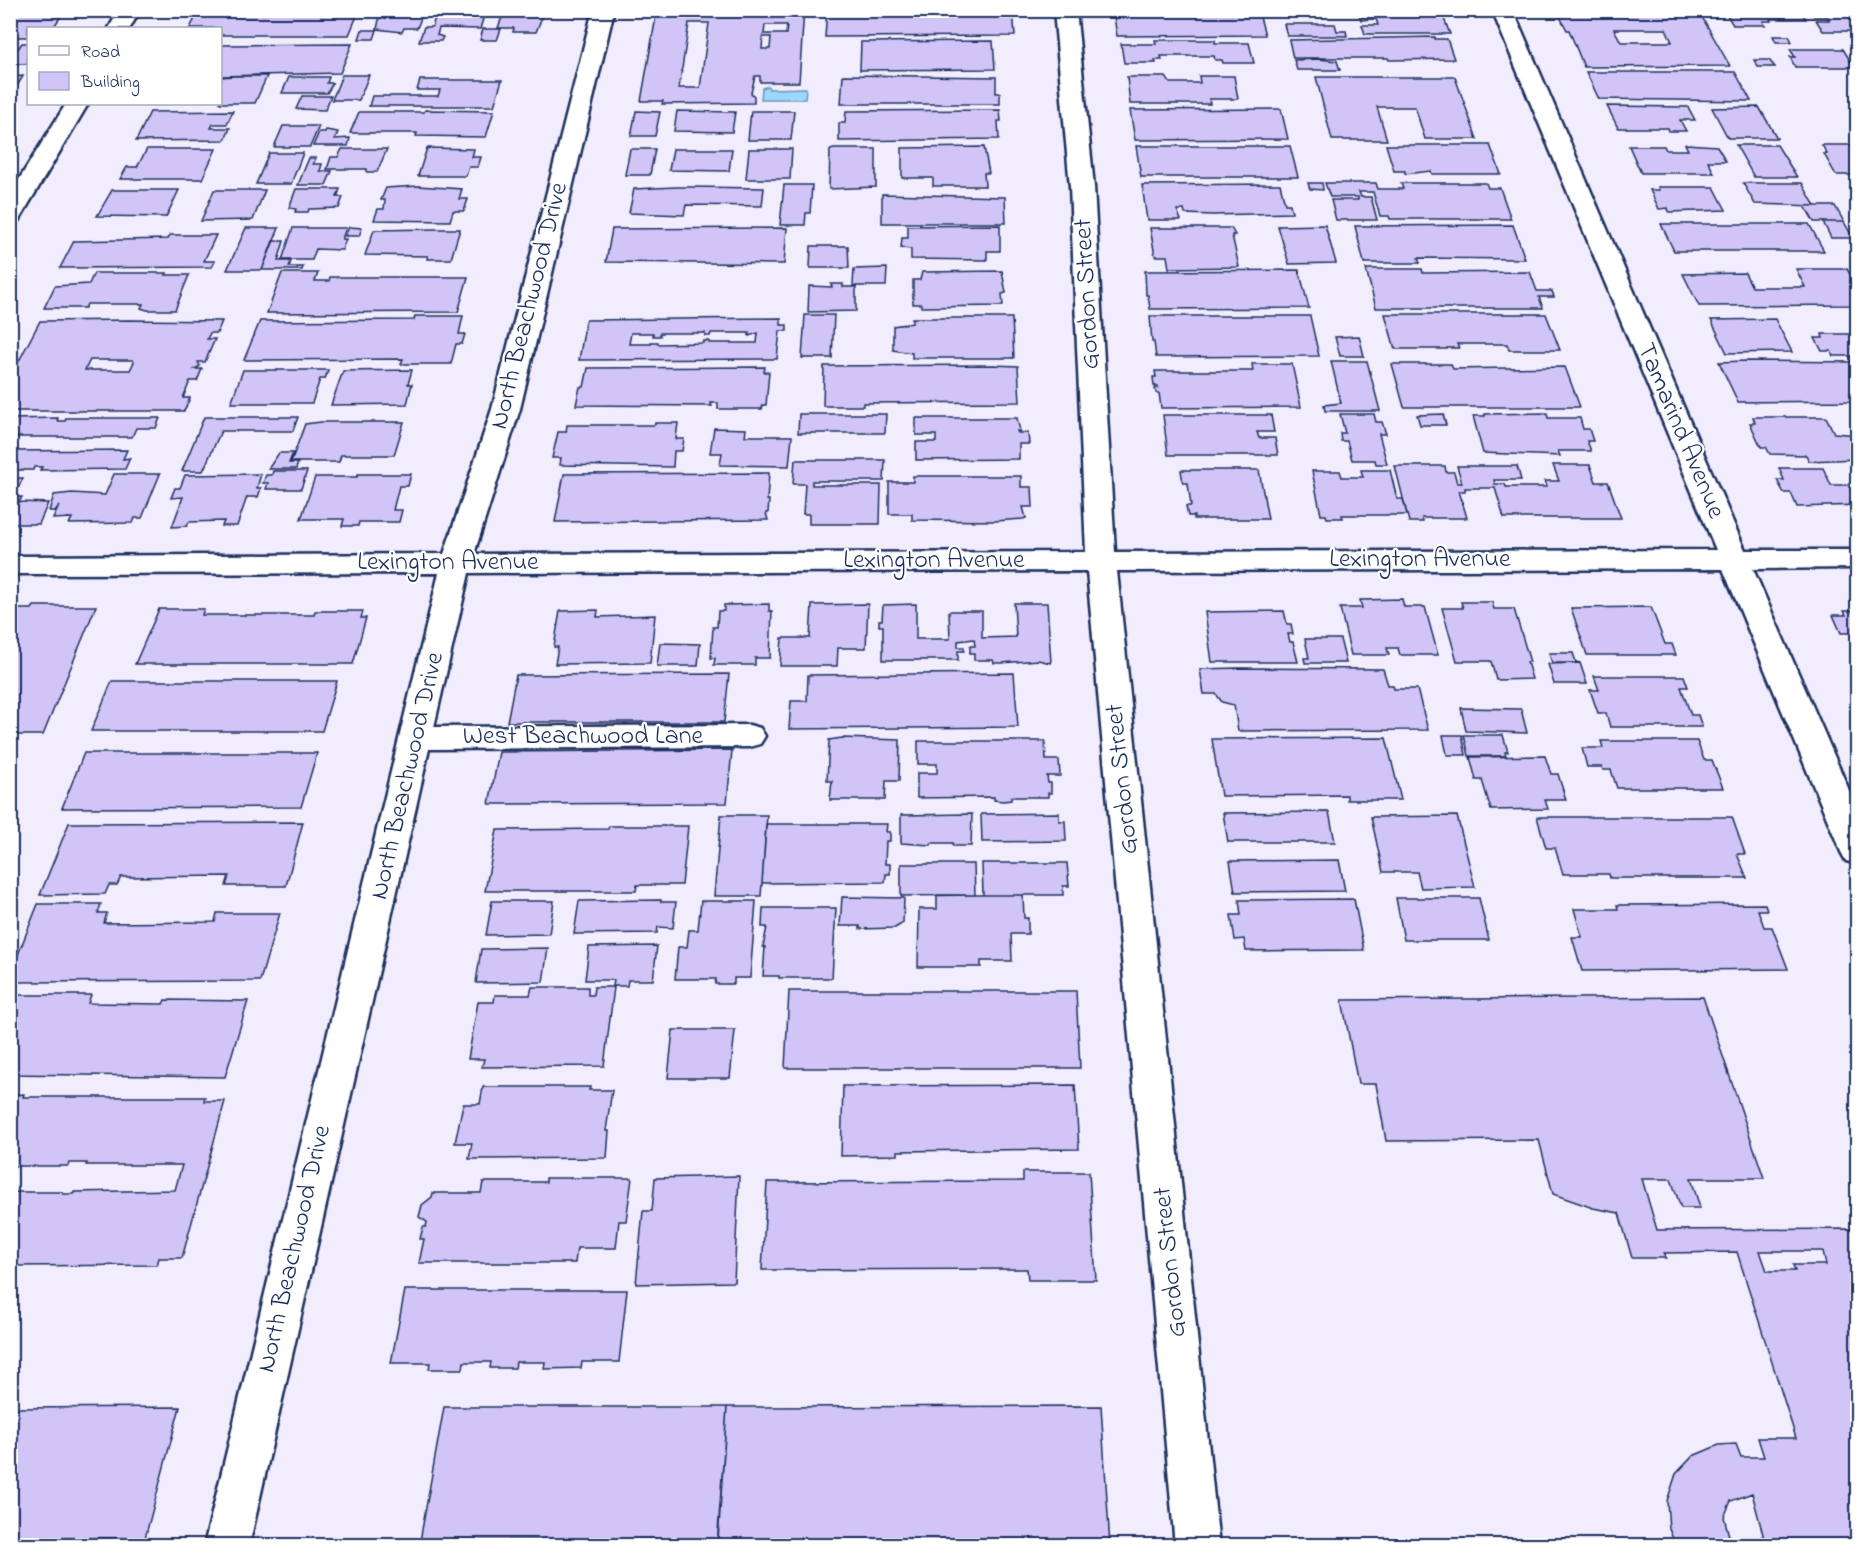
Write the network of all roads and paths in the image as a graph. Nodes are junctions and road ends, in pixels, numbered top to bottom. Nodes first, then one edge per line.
1 (130, 10) edge
2 (604, 10) edge
3 (1065, 10) edge
4 (1502, 10) edge
5 (121, 27) edge
6 (76, 105) edge
7 (10, 215) edge
8 (1857, 559) edge
9 (1101, 560) junction
10 (1735, 560) junction
11 (456, 562) junction
12 (10, 565) edge
13 (748, 736) dead end
14 (417, 738) junction
15 (1857, 852) edge
16 (226, 1545) edge
17 (1197, 1545) edge

1 - 5 street
2 - 11 street, North Beachwood Drive
3 - 9 street, Gordon Street
4 - 10 street, Tamarind Avenue
6 - 7 street
8 - 10 street, Lexington Avenue
9 - 10 street, Lexington Avenue
9 - 11 street, Lexington Avenue
9 - 17 street, Gordon Street
10 - 15 street, Tamarind Avenue
11 - 12 street, Lexington Avenue
11 - 14 street, North Beachwood Drive
13 - 14 street, West Beachwood Lane
14 - 16 street, North Beachwood Drive

